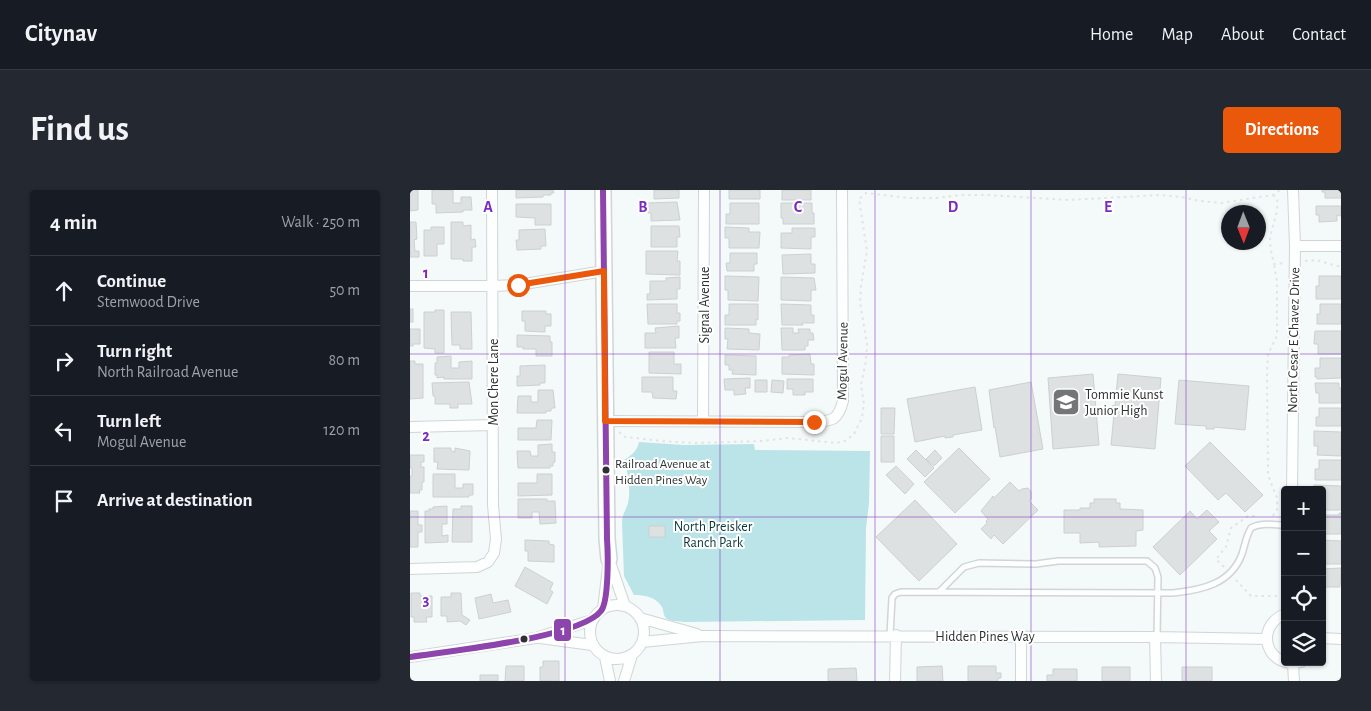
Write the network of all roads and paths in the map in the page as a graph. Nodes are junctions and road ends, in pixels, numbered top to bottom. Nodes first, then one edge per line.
1 (492, 190) edge
2 (603, 190) edge
3 (704, 190) edge
4 (842, 190) edge
5 (1280, 190) edge
6 (1293, 190) edge
7 (1295, 246) junction
8 (1341, 246) edge
9 (1274, 264) dead end
10 (604, 271) junction
11 (410, 286) edge
12 (493, 286) junction
13 (605, 421) junction
14 (704, 421) junction
15 (493, 425) junction
16 (410, 427) edge
17 (1292, 486) edge
18 (1256, 516) dead end
19 (1273, 516) dead end
20 (1281, 524) edge
21 (609, 559) junction
22 (410, 569) edge
23 (1230, 573) junction
24 (939, 592) junction
25 (1157, 593) junction
26 (1281, 596) dead end
27 (625, 606) junction
28 (603, 609) junction
29 (1281, 616) edge
30 (640, 618) junction
31 (592, 620) junction
32 (893, 635) junction
33 (703, 636) junction
34 (1021, 636) junction
35 (1156, 637) junction
36 (536, 638) junction
37 (1326, 638) edge
38 (1267, 639) junction
39 (1341, 639) edge
40 (642, 642) junction
41 (592, 645) junction
42 (632, 655) junction
43 (410, 657) edge
44 (605, 657) junction
45 (1281, 661) edge
46 (1296, 666) edge
47 (610, 681) edge
48 (624, 681) edge
49 (895, 681) edge
50 (1021, 681) edge
51 (1156, 681) edge
52 (1294, 681) edge

1 - 12 street, Mon Chere Lane
2 - 10 street
3 - 14 street, Signal Avenue
4 - 14 street, Mogul Avenue
5 - 13 path
6 - 7 street, North Cesar E Chavez Drive
7 - 8 street
7 - 17 street, North Cesar E Chavez Drive
9 - 19 path
10 - 12 street
10 - 13 street
11 - 12 street
12 - 15 street, Mon Chere Lane
13 - 14 street, Mogul Avenue
13 - 21 street
15 - 16 street
15 - 22 street, Mon Chere Lane
18 - 23 path
20 - 23 lane
21 - 27 street
21 - 28 street
23 - 25 lane
23 - 26 path
24 - 25 lane
24 - 25 lane
24 - 32 lane
25 - 35 lane
27 - 28 street
27 - 30 street
28 - 31 street
29 - 38 street
30 - 33 street, Hidden Pines Way
30 - 40 street
31 - 36 street
31 - 41 street
32 - 33 street, Hidden Pines Way
32 - 34 street, Hidden Pines Way
32 - 49 street
33 - 40 street, Hidden Pines Way
34 - 35 street, Hidden Pines Way
34 - 50 street
35 - 38 street, Hidden Pines Way
35 - 51 street
36 - 41 street
36 - 43 street
37 - 39 street
38 - 45 street
40 - 42 street
41 - 44 street
42 - 44 street
42 - 48 street
44 - 47 street
46 - 52 street

